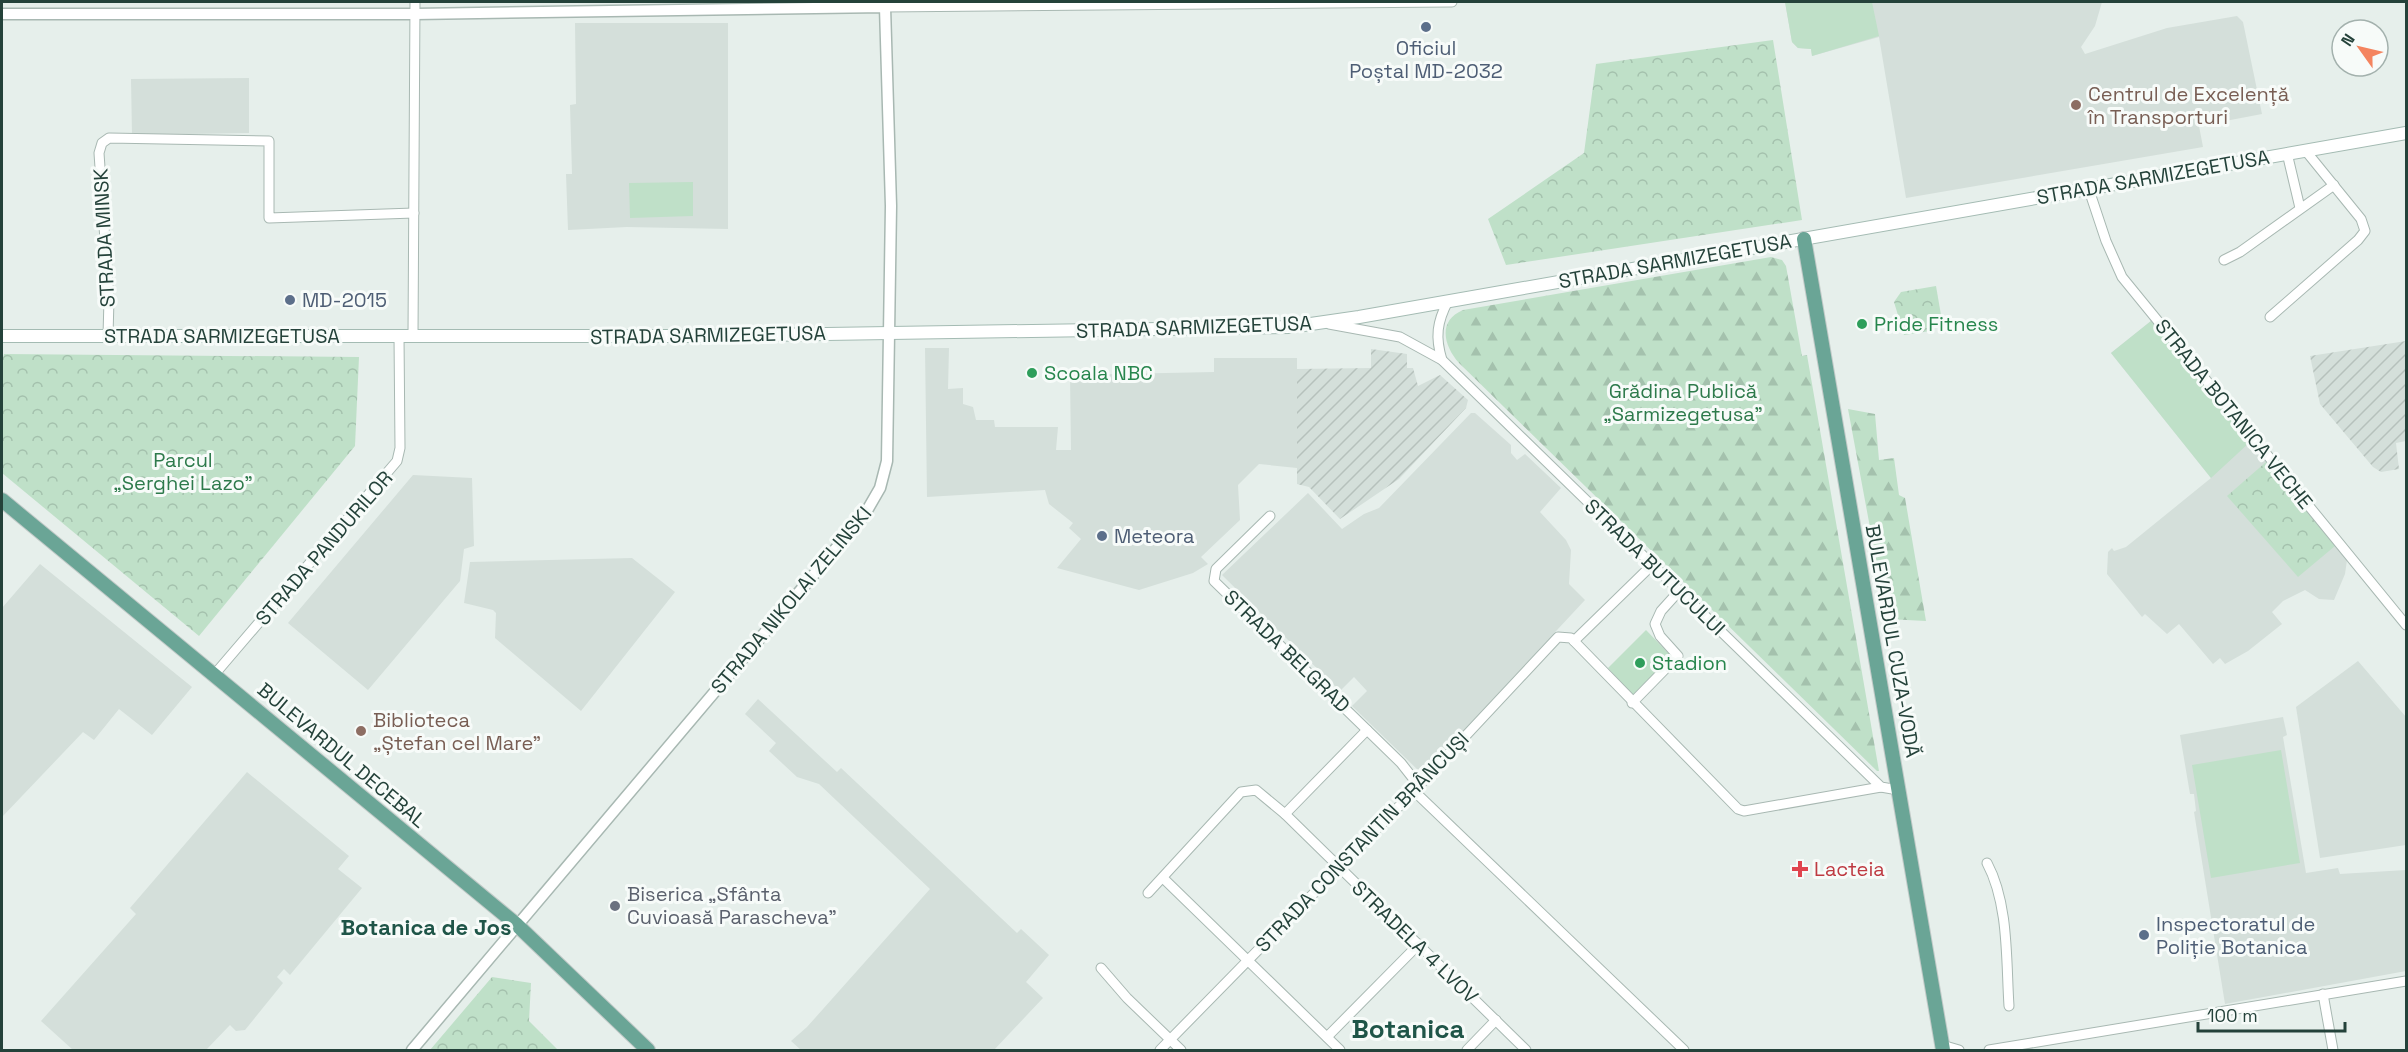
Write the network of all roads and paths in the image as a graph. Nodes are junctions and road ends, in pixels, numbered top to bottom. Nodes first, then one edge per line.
1 (415, 2) edge
2 (1452, 2) edge
3 (885, 4) edge
4 (683, 5) edge
5 (597, 6) edge
6 (2, 14) edge
7 (415, 14) junction
8 (2406, 133) edge
9 (2305, 150) junction
10 (2287, 153) junction
11 (2334, 185) junction
12 (2088, 187) junction
13 (2300, 208) junction
14 (414, 213) junction
15 (1804, 238) junction
16 (2224, 260) dead end
17 (1448, 301) junction
18 (2270, 317) dead end
19 (1323, 323) junction
20 (888, 332) junction
21 (2, 336) edge
22 (108, 336) junction
23 (399, 336) junction
24 (413, 336) junction
25 (1442, 360) junction
26 (2, 500) edge
27 (1270, 516) dead end
28 (1653, 564) junction
29 (1680, 590) junction
30 (2406, 625) edge
31 (1574, 641) junction
32 (214, 675) junction
33 (1632, 703) junction
34 (1367, 730) junction
35 (1881, 787) junction
36 (1417, 789) junction
37 (1898, 790) junction
38 (1285, 814) junction
39 (1987, 863) dead end
40 (1339, 868) junction
41 (1163, 878) junction
42 (1148, 893) dead end
43 (517, 925) junction
44 (1419, 944) junction
45 (1247, 961) junction
46 (1101, 968) dead end
47 (2406, 981) edge
48 (2323, 994) junction
49 (2009, 1006) dead end
50 (1496, 1020) junction
51 (1327, 1037) junction
52 (1170, 1040) junction
53 (1942, 1048) edge
54 (412, 1050) edge
55 (648, 1050) edge
56 (1160, 1050) edge
57 (1181, 1050) edge
58 (1340, 1050) edge
59 (1467, 1050) edge
60 (1526, 1050) edge
61 (1684, 1050) edge
62 (1959, 1050) edge
63 (1989, 1050) edge
64 (2333, 1050) edge

1 - 7 street
2 - 3 street
3 - 4 street
3 - 20 street, STRADA NIKOLAI ZELINSKI
4 - 5 street
5 - 7 street
6 - 7 street
7 - 14 street
8 - 9 main road, STRADA SARMIZEGETUSA
9 - 10 main road, STRADA SARMIZEGETUSA
9 - 11 street
10 - 12 main road, STRADA SARMIZEGETUSA
10 - 13 street
11 - 13 street
11 - 18 street
12 - 15 main road, STRADA SARMIZEGETUSA
12 - 30 street, STRADA BOTANICA VECHE
13 - 16 street
14 - 22 street, STRADA MINSK
14 - 24 street
15 - 17 main road, STRADA SARMIZEGETUSA
15 - 37 main road, BULEVARDUL CUZA-VODĂ
17 - 19 main road, STRADA SARMIZEGETUSA
17 - 25 street
19 - 20 main road, STRADA SARMIZEGETUSA
19 - 25 street, STRADA BUTUCULUI
20 - 24 main road, STRADA SARMIZEGETUSA
20 - 43 street, STRADA NIKOLAI ZELINSKI
21 - 22 main road, STRADA SARMIZEGETUSA
22 - 23 main road, STRADA SARMIZEGETUSA
23 - 24 main road, STRADA SARMIZEGETUSA
23 - 32 street, STRADA PANDURILOR
25 - 28 street, STRADA BUTUCULUI
26 - 32 main road, BULEVARDUL DECEBAL
27 - 34 street, STRADA BELGRAD
28 - 29 street, STRADA BUTUCULUI
28 - 31 street
29 - 33 street
29 - 35 street, STRADA BUTUCULUI
31 - 33 street
31 - 36 street, STRADA CONSTANTIN BRÂNCUȘI
32 - 43 main road, BULEVARDUL DECEBAL
33 - 35 street
34 - 36 street, STRADA BELGRAD
34 - 38 street
35 - 37 street
36 - 40 street, STRADA CONSTANTIN BRÂNCUȘI
36 - 61 street, STRADA BELGRAD
37 - 53 main road, BULEVARDUL CUZA-VODĂ
38 - 40 street, STRADELA 4 LVOV
38 - 41 street, STRADELA 4 LVOV
39 - 49 street
40 - 44 street, STRADELA 4 LVOV
40 - 45 street, STRADA CONSTANTIN BRÂNCUȘI
41 - 42 street
41 - 45 street
43 - 54 street, STRADA NIKOLAI ZELINSKI
43 - 55 main road, BULEVARDUL DECEBAL
44 - 50 street, STRADELA 4 LVOV
44 - 51 street
45 - 51 street
45 - 52 street, STRADA CONSTANTIN BRÂNCUȘI
46 - 52 street
47 - 48 street
48 - 63 street
48 - 64 street
50 - 59 street
50 - 60 street, STRADELA 4 LVOV
51 - 58 street
52 - 56 street, STRADA CONSTANTIN BRÂNCUȘI
52 - 57 street
53 - 62 street

